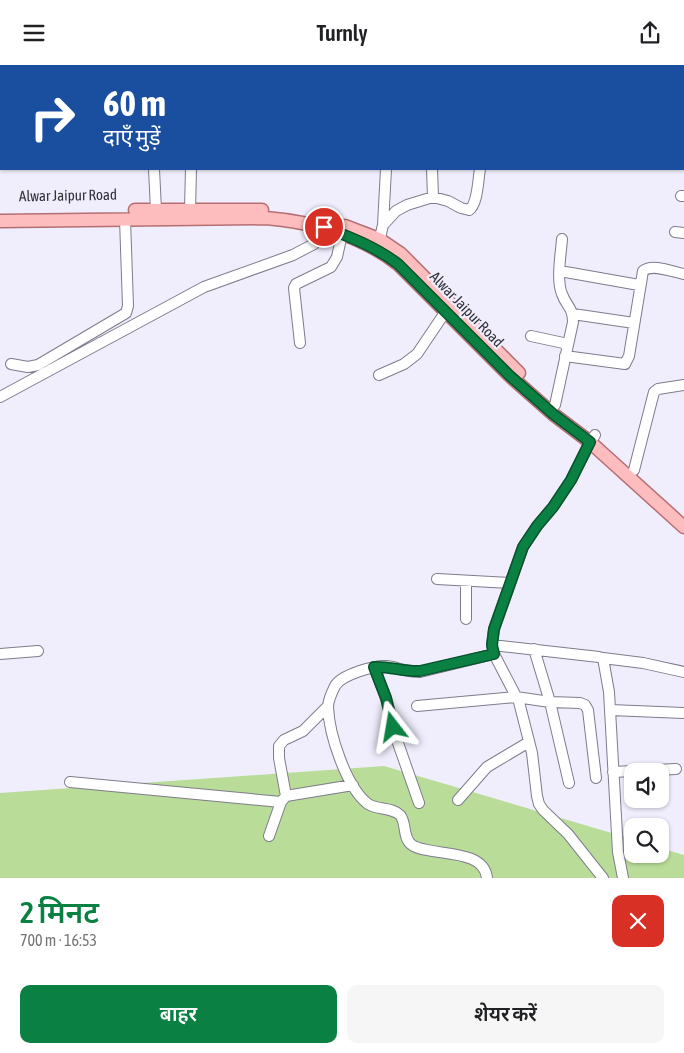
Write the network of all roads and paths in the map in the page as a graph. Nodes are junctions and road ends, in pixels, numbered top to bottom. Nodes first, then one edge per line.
1 (154, 170) edge
2 (191, 170) edge
3 (386, 170) edge
4 (432, 170) edge
5 (480, 170) edge
6 (433, 197) junction
7 (190, 209) junction
8 (0, 213) edge
9 (165, 213) junction
10 (126, 219) junction
11 (0, 221) edge
12 (383, 225) junction
13 (324, 227) junction
14 (342, 234) junction
15 (562, 239) dead end
16 (378, 245) junction
17 (560, 271) junction
18 (684, 274) edge
19 (639, 285) junction
20 (446, 311) junction
21 (573, 315) junction
22 (634, 323) junction
23 (531, 336) dead end
24 (300, 343) dead end
25 (568, 344) junction
26 (565, 355) junction
27 (11, 364) dead end
28 (379, 375) dead end
29 (684, 385) edge
30 (0, 397) edge
31 (555, 405) junction
32 (592, 438) junction
33 (634, 470) junction
34 (684, 516) edge
35 (684, 527) edge
36 (437, 579) dead end
37 (466, 581) junction
38 (510, 583) junction
39 (466, 619) dead end
40 (493, 649) junction
41 (534, 649) junction
42 (38, 651) dead end
43 (0, 654) edge
44 (603, 658) junction
45 (374, 667) junction
46 (684, 672) edge
47 (516, 697) junction
48 (550, 702) junction
49 (328, 706) junction
50 (416, 706) dead end
51 (610, 710) junction
52 (684, 713) edge
53 (529, 742) junction
54 (676, 769) dead end
55 (613, 771) junction
56 (596, 778) dead end
57 (70, 782) dead end
58 (568, 783) dead end
59 (352, 785) junction
60 (284, 799) junction
61 (458, 800) dead end
62 (419, 803) dead end
63 (269, 836) dead end
64 (487, 878) edge
65 (603, 878) edge
66 (623, 878) edge

1 - 9 street
2 - 7 street
3 - 12 street
4 - 6 street
5 - 6 street
6 - 12 street
7 - 9 main road, Alwar Jaipur Road
7 - 16 main road, Alwar Jaipur Road
8 - 9 main road, Alwar Jaipur Road
9 - 10 main road, Alwar Jaipur Road
9 - 13 main road, Alwar Jaipur Road
10 - 11 main road, Alwar Jaipur Road
10 - 27 street
12 - 16 street
13 - 14 main road, Alwar Jaipur Road
13 - 30 street
14 - 16 main road, Alwar Jaipur Road
14 - 24 street
15 - 17 street
16 - 20 main road, Alwar Jaipur Road
16 - 31 main road, Alwar Jaipur Road
17 - 19 street
17 - 21 street
18 - 19 street
19 - 22 street
20 - 28 street
20 - 32 main road, Alwar Jaipur Road
21 - 22 street
21 - 25 street
22 - 26 street
23 - 25 street
25 - 26 street
26 - 31 street
29 - 33 street
31 - 32 main road, Alwar Jaipur Road
32 - 33 main road, Alwar Jaipur Road
32 - 35 main road, Alwar Jaipur Road
32 - 38 street
33 - 34 main road, Alwar Jaipur Road
36 - 37 street
37 - 38 street
37 - 39 street
38 - 40 street
40 - 41 street
40 - 45 street
40 - 47 street
41 - 44 street
41 - 48 street
42 - 43 street
44 - 46 street
44 - 51 street
45 - 49 street
45 - 62 street
47 - 48 street
47 - 50 street
47 - 53 street
48 - 56 street
48 - 58 street
49 - 59 street
49 - 60 street
51 - 52 street
51 - 55 street
53 - 61 street
53 - 65 street
54 - 55 street
55 - 66 street
57 - 60 street
59 - 60 street
59 - 64 street
60 - 63 street

